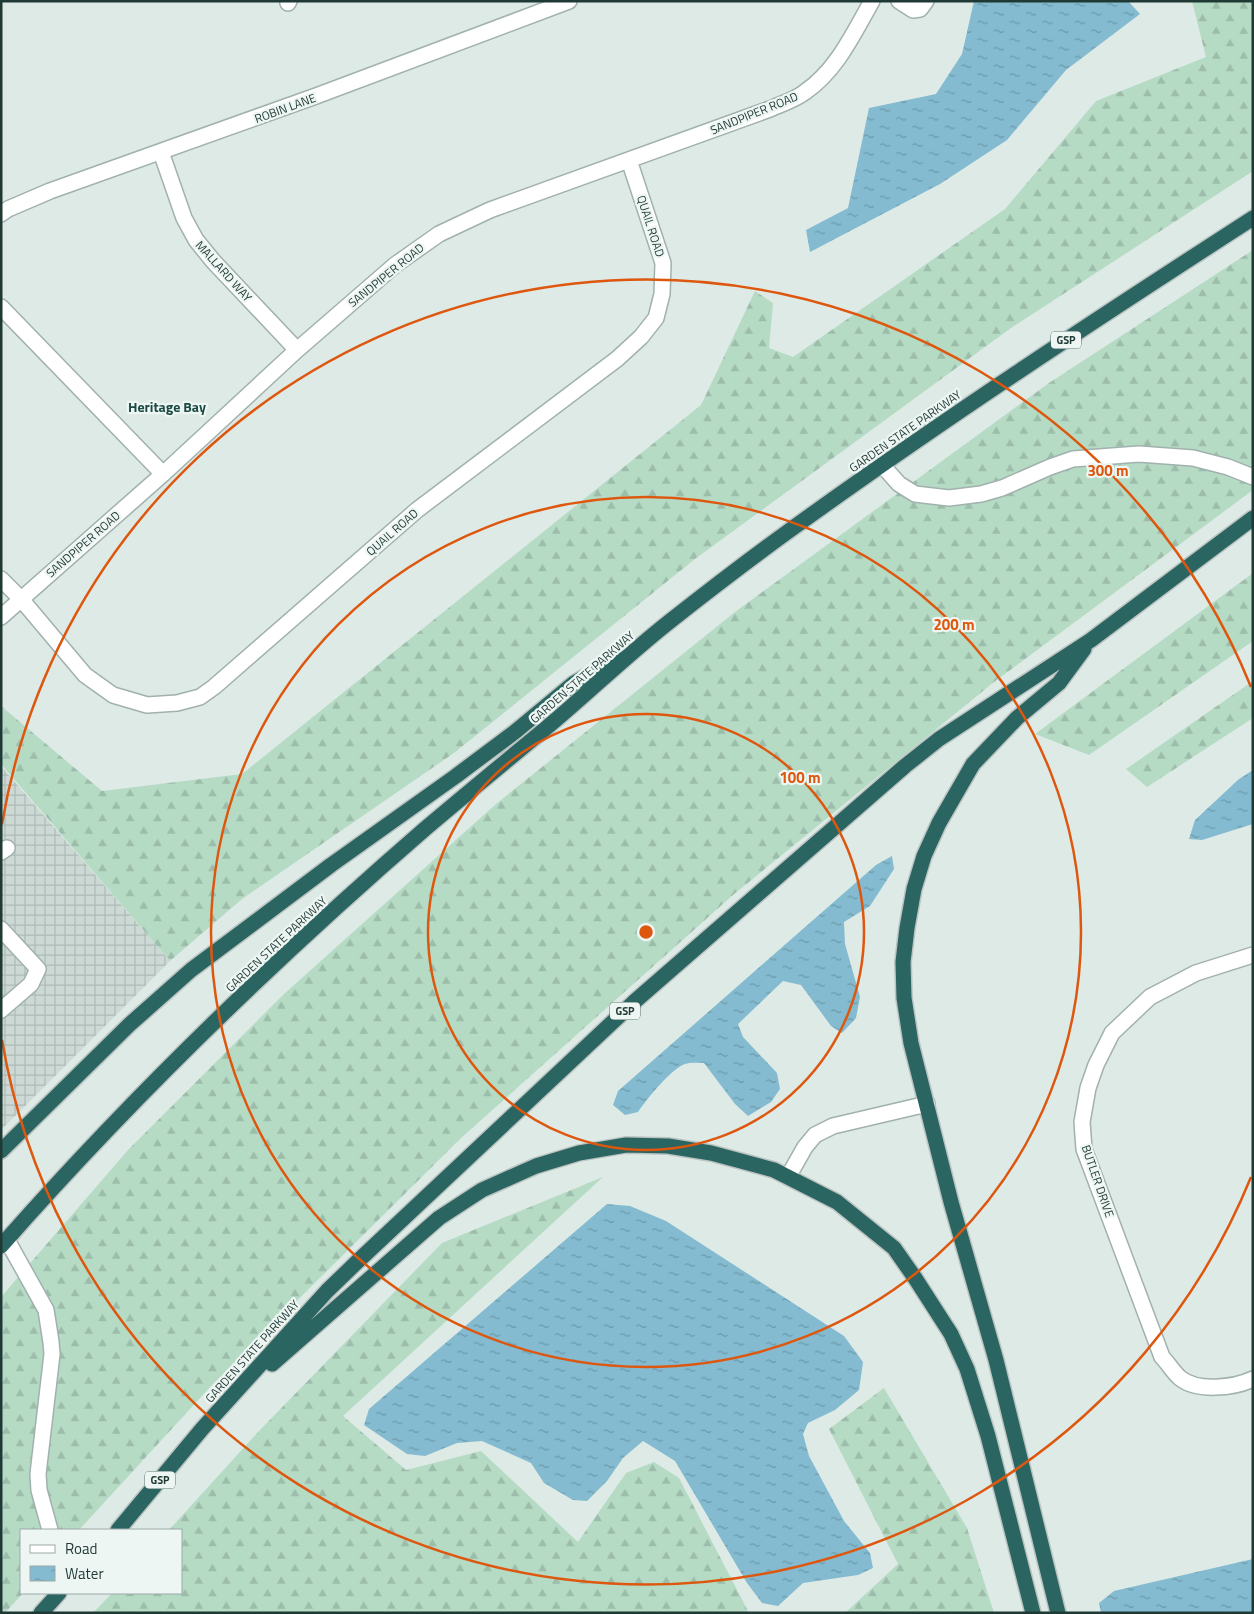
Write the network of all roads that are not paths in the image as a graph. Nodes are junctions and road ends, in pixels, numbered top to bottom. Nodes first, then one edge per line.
1 (569, 1) edge
2 (872, 1) edge
3 (899, 1) edge
4 (926, 1) edge
5 (161, 152) junction
6 (629, 160) junction
7 (1, 214) edge
8 (1253, 218) edge
9 (1, 307) edge
10 (297, 350) junction
11 (882, 465) junction
12 (163, 474) junction
13 (1253, 477) edge
14 (1253, 518) edge
15 (1, 579) edge
16 (21, 599) junction
17 (1, 617) edge
18 (1091, 640) junction
19 (636, 650) junction
20 (1, 929) edge
21 (1253, 955) edge
22 (1, 1010) edge
23 (927, 1104) junction
24 (1, 1152) edge
25 (788, 1177) junction
26 (4, 1243) edge
27 (1253, 1379) edge
28 (202, 1429) junction
29 (50, 1529) edge
30 (119, 1529) edge
31 (58, 1594) edge
32 (41, 1613) edge
33 (1033, 1613) edge
34 (1058, 1613) edge

1 - 5 street, ROBIN LANE
2 - 6 street, SANDPIPER ROAD
3 - 4 street
5 - 7 street, ROBIN LANE
5 - 10 street, MALLARD WAY
6 - 10 street, SANDPIPER ROAD
6 - 16 street, QUAIL ROAD
8 - 11 highway, GARDEN STATE PARKWAY / GSP
9 - 12 street
10 - 12 street, SANDPIPER ROAD
11 - 13 street
11 - 19 highway, GARDEN STATE PARKWAY / GSP
12 - 16 street, SANDPIPER ROAD
14 - 18 highway, GARDEN STATE PARKWAY / GSP
15 - 16 street, QUAIL ROAD
16 - 17 street, SANDPIPER ROAD
18 - 23 highway
18 - 28 highway, GARDEN STATE PARKWAY / GSP
19 - 24 highway
19 - 26 highway, GARDEN STATE PARKWAY / GSP
20 - 22 street
21 - 27 street, BUTLER DRIVE
23 - 25 street
23 - 34 highway
25 - 28 highway
25 - 33 highway
26 - 29 street
28 - 30 highway, GARDEN STATE PARKWAY / GSP
31 - 32 highway

